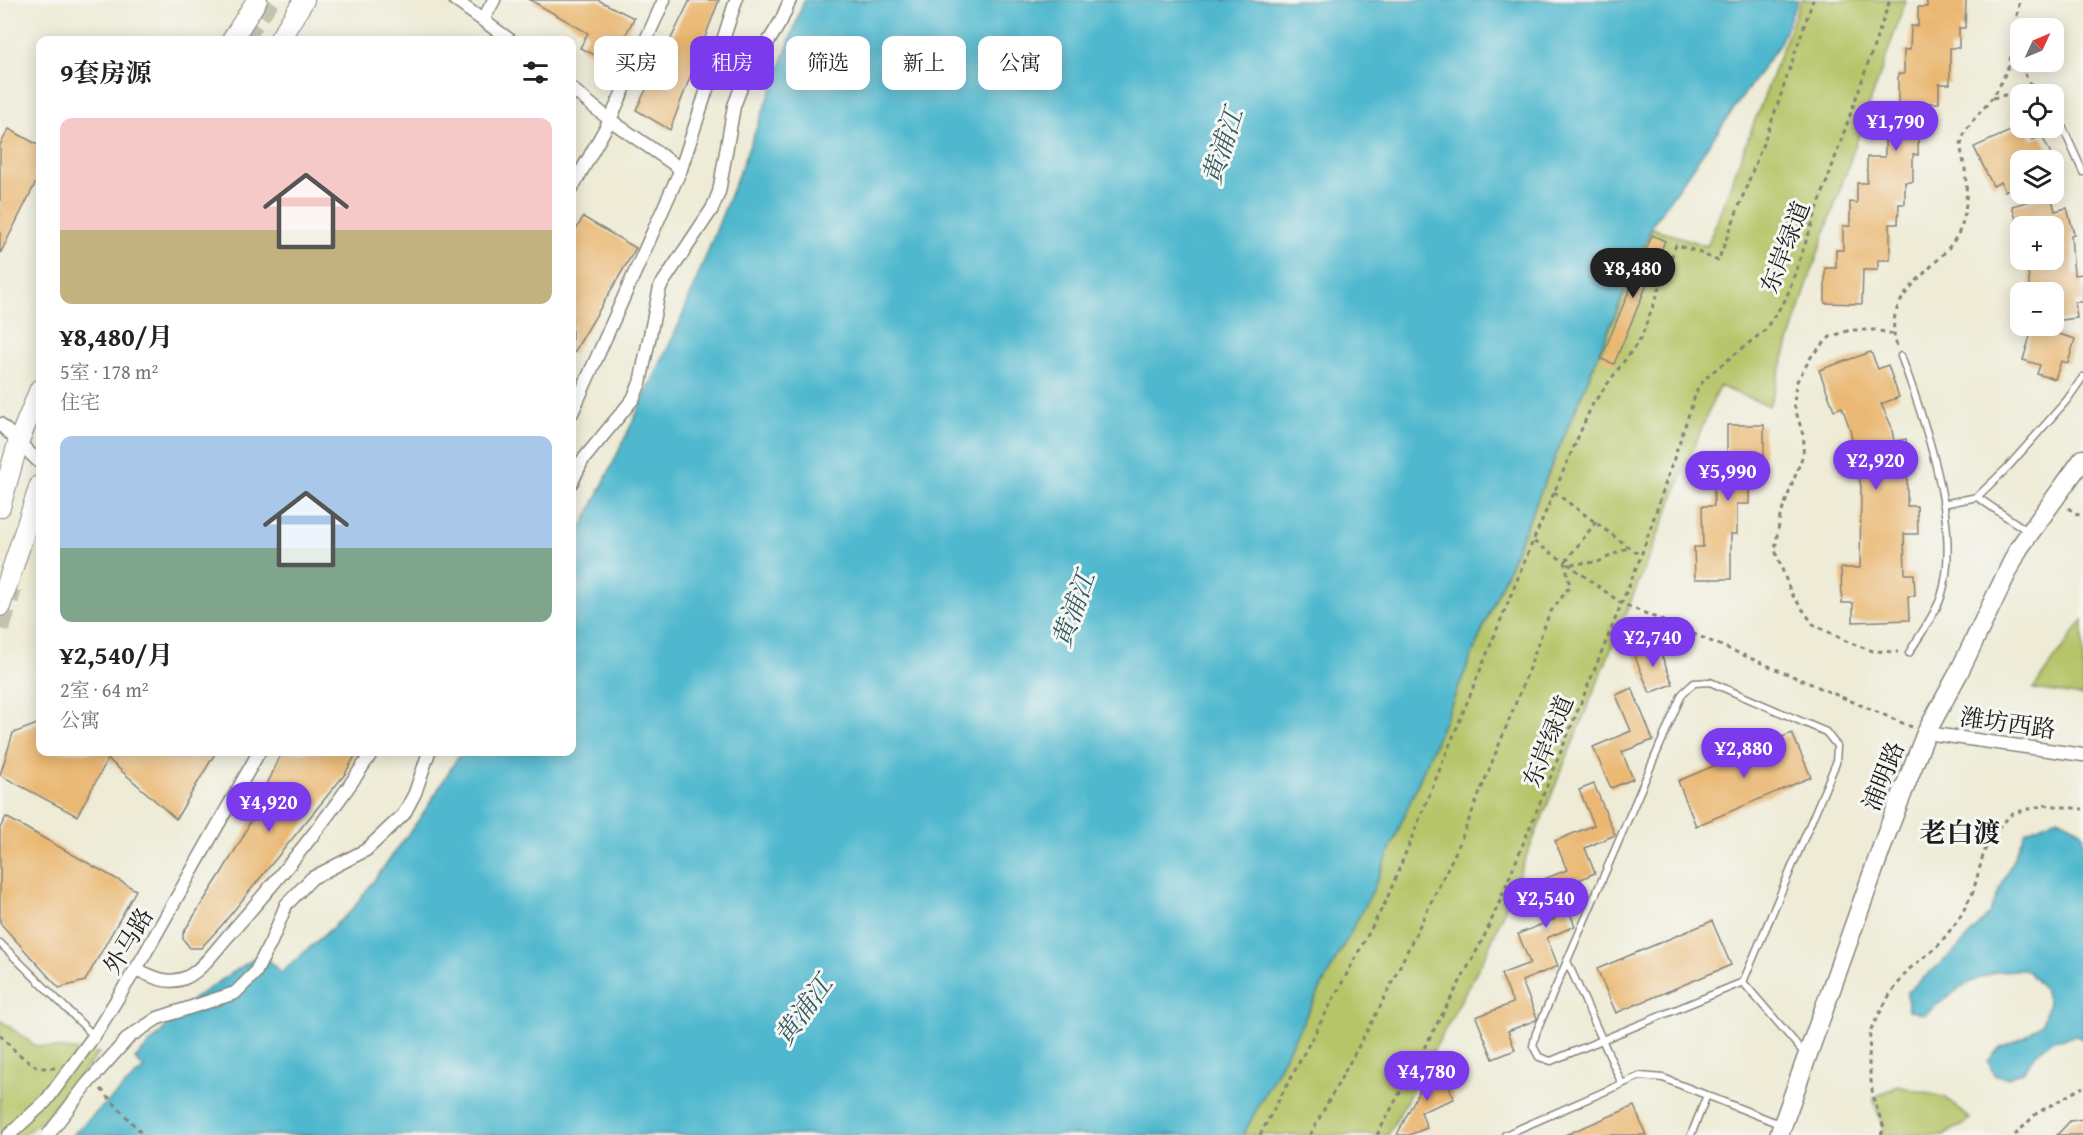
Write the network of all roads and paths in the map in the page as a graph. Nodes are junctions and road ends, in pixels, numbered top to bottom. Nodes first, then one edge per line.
1 (257, 0) edge
2 (304, 0) edge
3 (455, 0) edge
4 (494, 0) edge
5 (736, 0) edge
6 (790, 0) edge
7 (1813, 0) edge
8 (1890, 0) edge
9 (2020, 0) edge
10 (662, 1) edge
11 (2018, 18) edge
12 (483, 20) junction
13 (234, 36) edge
14 (282, 36) edge
15 (505, 36) edge
16 (2010, 57) edge
17 (576, 92) edge
18 (2010, 94) edge
19 (1993, 98) junction
20 (610, 120) junction
21 (2064, 130) edge
22 (681, 169) junction
23 (2083, 172) edge
24 (576, 181) edge
25 (1893, 334) junction
26 (1901, 356) joint
27 (2083, 377) edge
28 (36, 399) edge
29 (576, 403) edge
30 (0, 424) edge
31 (18, 443) junction
32 (36, 459) edge
33 (2083, 459) edge
34 (576, 474) edge
35 (1554, 492) junction
36 (36, 497) edge
37 (1977, 497) junction
38 (1943, 504) junction
39 (0, 507) edge
40 (1596, 522) junction
41 (2030, 533) junction
42 (1533, 541) junction
43 (1629, 547) junction
44 (1641, 556) junction
45 (1567, 563) junction
46 (1621, 603) junction
47 (0, 606) tunnel mouth
48 (1909, 653) joint
49 (1926, 733) junction
50 (257, 756) edge
51 (370, 756) edge
52 (428, 756) edge
53 (2083, 756) edge
54 (2083, 809) edge
55 (0, 943) edge
56 (1567, 961) junction
57 (136, 969) junction
58 (1743, 982) junction
59 (0, 1035) edge
60 (94, 1036) junction
61 (1602, 1040) junction
62 (1807, 1055) junction
63 (59, 1068) dead end
64 (1622, 1084) junction
65 (98, 1086) dead end
66 (2083, 1087) edge
67 (1707, 1095) junction
68 (1780, 1130) edge
69 (9, 1135) edge
70 (48, 1135) edge
71 (143, 1135) edge
72 (1260, 1135) edge
73 (1310, 1135) edge
74 (1377, 1135) edge
75 (1505, 1135) edge
76 (1691, 1135) edge
77 (1881, 1135) edge
78 (2015, 1135) edge

1 - 13 main road
2 - 14 main road
3 - 12 street
4 - 12 street
5 - 22 street
6 - 34 street
7 - 35 path
8 - 44 path, 东岸绿道
9 - 11 path
10 - 20 street
12 - 15 street
16 - 19 path
17 - 20 street
18 - 19 path
19 - 25 path
20 - 22 street
20 - 24 street
21 - 23 lane
22 - 29 street
25 - 26 path
25 - 48 path
26 - 38 lane
27 - 37 lane
28 - 31 main road
30 - 31 street
31 - 32 street
31 - 39 main road
33 - 41 main road, 浦明路
35 - 40 path
35 - 42 path
36 - 47 main road
37 - 38 lane
37 - 41 lane
38 - 48 lane
40 - 43 path
40 - 45 path
41 - 49 main road, 浦明路
42 - 45 path
42 - 72 path
43 - 44 path
43 - 45 path
44 - 46 path, 东岸绿道
45 - 46 path
45 - 73 path
46 - 49 path
46 - 74 path, 东岸绿道
49 - 53 street, 潍坊西路
49 - 62 main road, 浦明路
50 - 57 street, 外马路
51 - 57 street
52 - 70 street, bridge
54 - 77 path
55 - 60 lane
56 - 58 lane
56 - 61 lane
56 - 61 lane
57 - 60 street, 外马路
58 - 61 lane
58 - 62 lane
59 - 63 path
60 - 69 street, 外马路
61 - 64 lane
62 - 68 main road, 浦明路
64 - 67 lane
64 - 75 lane
65 - 71 path
66 - 78 path
67 - 68 lane
67 - 76 lane

